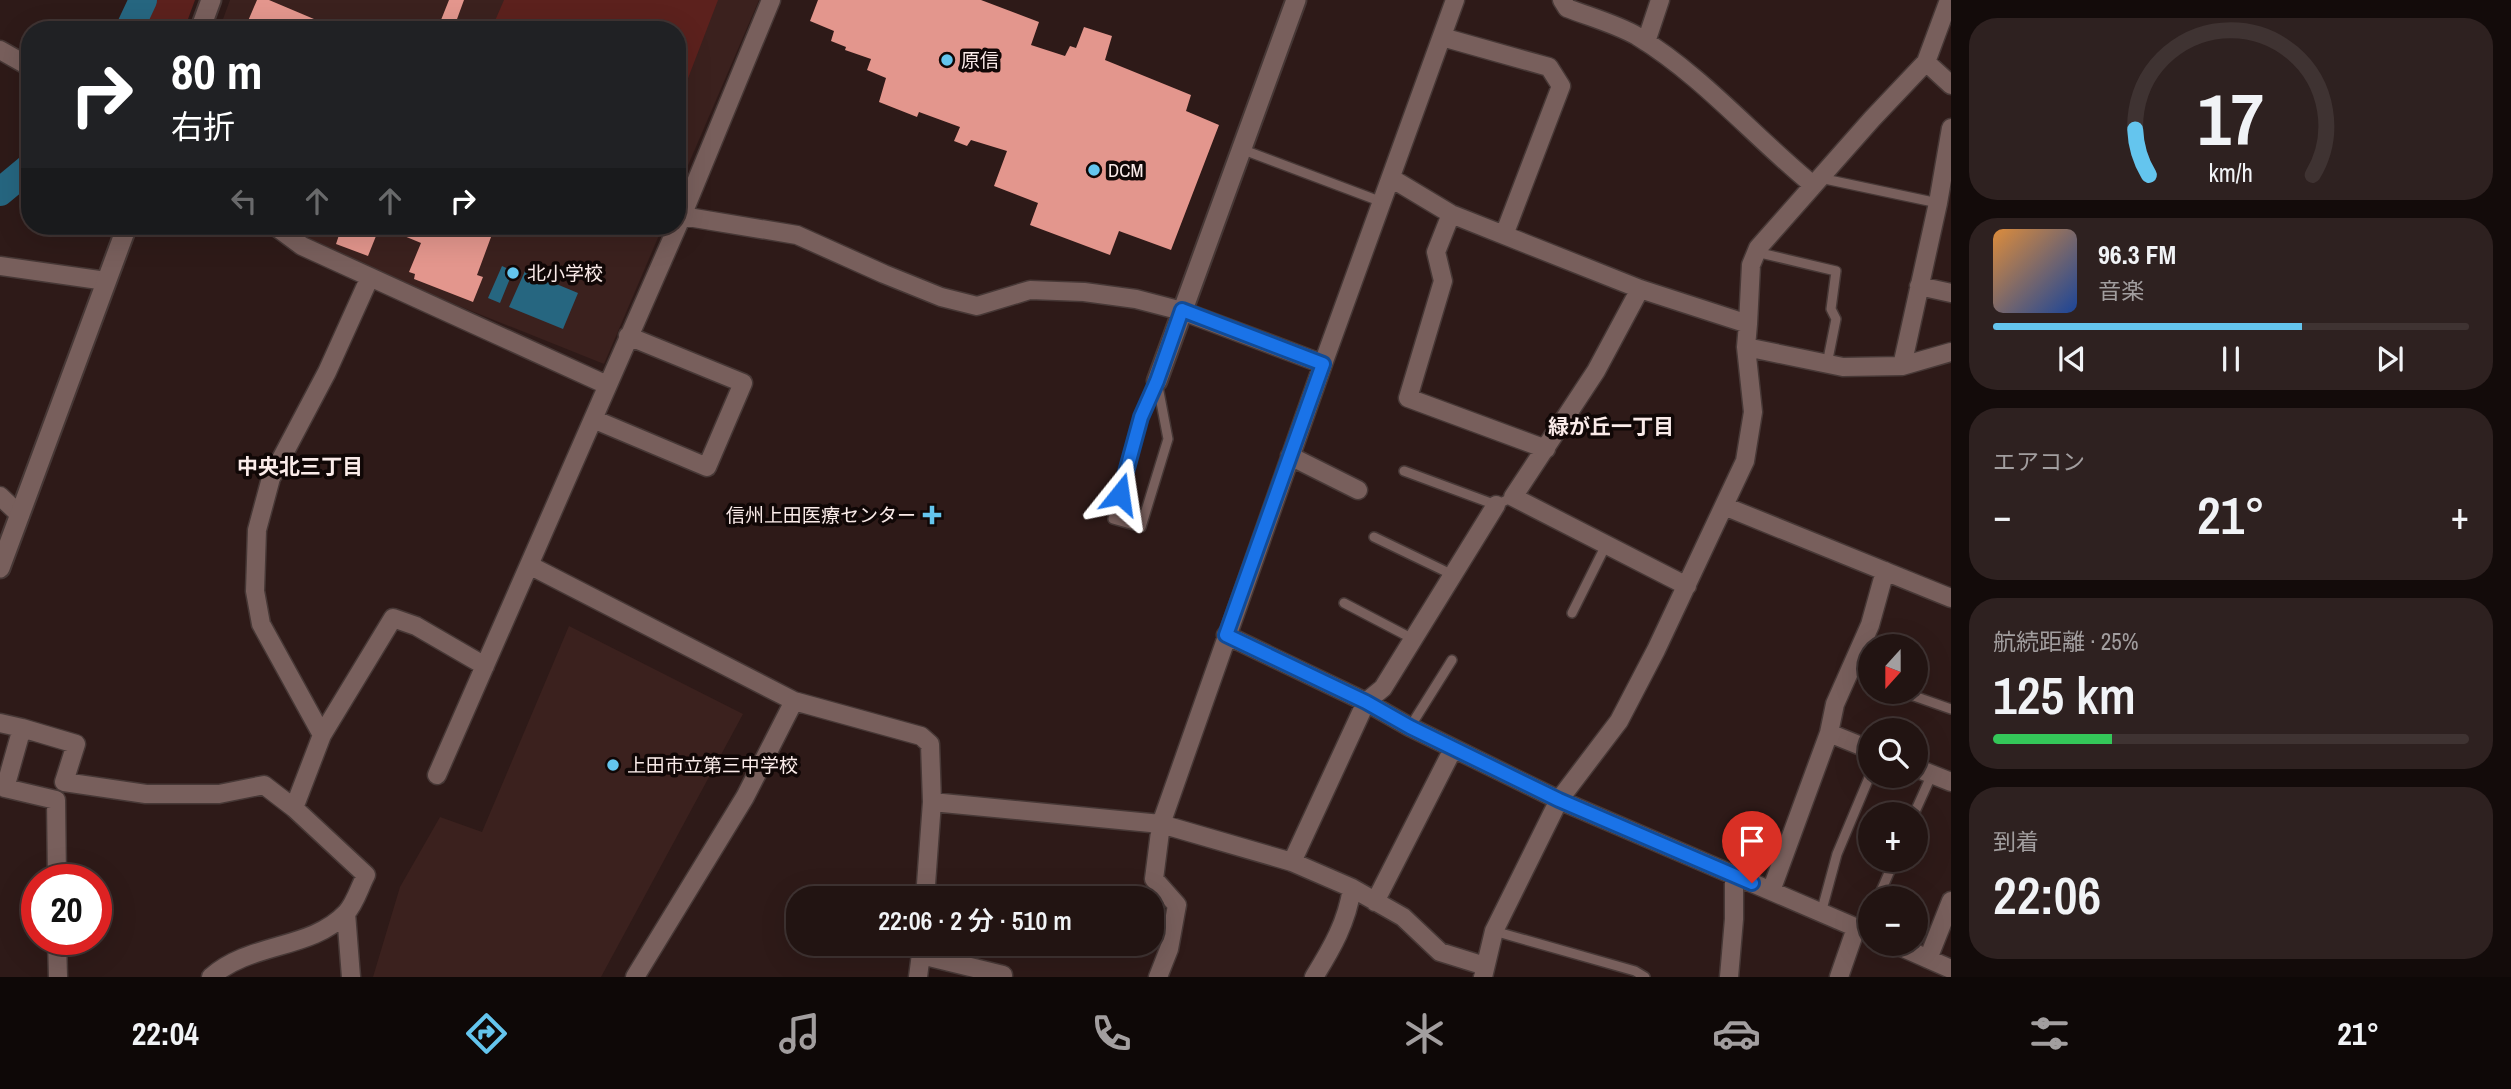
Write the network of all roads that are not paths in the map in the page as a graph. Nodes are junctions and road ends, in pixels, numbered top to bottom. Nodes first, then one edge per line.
1 (211, 0) edge
2 (771, 0) edge
3 (1296, 0) edge
4 (1455, 0) edge
5 (1562, 0) edge
6 (1660, 0) edge
7 (1950, 0) edge
8 (203, 21) edge
9 (1442, 37) junction
10 (1646, 42) junction
11 (0, 50) edge
12 (1926, 62) junction
13 (21, 63) edge
14 (1951, 85) edge
15 (1951, 128) edge
16 (1241, 149) junction
17 (1391, 178) junction
18 (1817, 182) junction
19 (1382, 202) junction
20 (1944, 205) edge
21 (686, 206) edge
22 (1451, 214) junction
23 (686, 217) edge
24 (1504, 234) junction
25 (124, 235) edge
26 (287, 235) edge
27 (673, 235) edge
28 (1756, 252) junction
29 (0, 266) edge
30 (369, 279) junction
31 (106, 281) junction
32 (1919, 286) junction
33 (1640, 289) junction
34 (1951, 293) edge
35 (1182, 310) junction
36 (1748, 324) junction
37 (628, 336) junction
38 (1746, 346) junction
39 (1951, 352) edge
40 (1323, 364) junction
41 (1827, 364) junction
42 (1902, 366) junction
43 (1157, 381) junction
44 (607, 385) junction
45 (593, 419) junction
46 (1546, 449) junction
47 (1290, 456) junction
48 (1404, 471) dead end
49 (1358, 490) dead end
50 (0, 496) edge
51 (1513, 498) junction
52 (1496, 505) junction
53 (1724, 506) junction
54 (20, 515) junction
55 (1374, 537) dead end
56 (1606, 545) junction
57 (529, 565) junction
58 (0, 568) edge
59 (1885, 571) junction
60 (1452, 575) junction
61 (1687, 586) junction
62 (1951, 598) edge
63 (1344, 603) dead end
64 (1572, 614) dead end
65 (1226, 635) junction
66 (1413, 639) junction
67 (1452, 660) dead end
68 (485, 666) junction
69 (794, 701) junction
70 (1928, 701) edge
71 (1366, 702) junction
72 (1951, 709) edge
73 (0, 723) edge
74 (1410, 727) junction
75 (22, 728) junction
76 (1829, 733) junction
77 (322, 735) junction
78 (1858, 745) edge
79 (1453, 749) junction
80 (1928, 773) edge
81 (437, 775) dead end
82 (1951, 782) edge
83 (3, 787) edge
84 (1865, 788) edge
85 (1559, 800) junction
86 (932, 802) junction
87 (294, 808) junction
88 (1161, 824) junction
89 (1292, 862) junction
90 (57, 864) edge
91 (1734, 875) junction
92 (926, 886) edge
93 (1352, 888) junction
94 (1771, 891) junction
95 (1376, 901) junction
96 (1951, 901) edge
97 (346, 913) junction
98 (1821, 913) junction
99 (1858, 928) edge
100 (1494, 931) junction
101 (1858, 942) edge
102 (57, 955) edge
103 (921, 956) edge
104 (945, 956) edge
105 (1921, 956) edge
106 (1928, 959) junction
107 (1951, 969) edge
108 (1484, 972) edge
109 (1009, 976) edge
110 (58, 977) edge
111 (211, 977) edge
112 (351, 977) edge
113 (635, 977) edge
114 (918, 977) edge
115 (1158, 977) edge
116 (1314, 977) edge
117 (1645, 977) edge
118 (1729, 977) edge
119 (1839, 977) edge

1 - 8 street
2 - 21 street
3 - 16 street
4 - 9 street
5 - 10 street
6 - 10 street
7 - 12 street
9 - 17 street
9 - 24 street
10 - 18 street
11 - 13 street
12 - 14 street
12 - 18 street
15 - 20 street
16 - 19 lane
16 - 35 street
17 - 19 street
17 - 22 street
18 - 20 lane
18 - 28 street
19 - 40 street
20 - 32 street
22 - 24 street
22 - 46 street
23 - 35 street
24 - 33 street
25 - 31 street
26 - 30 street
27 - 37 street
28 - 36 street
28 - 41 lane
29 - 31 street
30 - 44 street
30 - 77 street
31 - 54 street
32 - 34 street
32 - 42 street
33 - 36 street
33 - 46 street
35 - 40 street
35 - 43 street
36 - 38 street
37 - 44 street
37 - 45 street
38 - 41 street
38 - 53 street
39 - 42 street
40 - 47 street
41 - 42 street
43 - 43 lane
44 - 45 street
45 - 57 street
46 - 51 street
47 - 49 street
47 - 65 street
48 - 52 lane
50 - 54 street
51 - 52 lane
51 - 56 street
52 - 60 street
53 - 59 street
53 - 61 street
54 - 58 street
55 - 60 lane
56 - 61 street
56 - 64 lane
57 - 68 street
57 - 69 street
59 - 62 street
59 - 76 street
60 - 66 street
61 - 85 street
63 - 66 lane
65 - 71 street
65 - 88 street
66 - 71 street
67 - 74 lane
68 - 77 street
68 - 81 street
69 - 86 street
69 - 113 street
70 - 72 lane
71 - 74 street
71 - 89 street
73 - 75 street
74 - 79 street
75 - 83 street
75 - 87 street
76 - 78 street
76 - 94 street
77 - 87 street
79 - 85 street
79 - 95 street
80 - 82 street
83 - 90 street
84 - 98 lane
85 - 91 street
85 - 100 street
86 - 88 street
86 - 92 street
87 - 97 street
88 - 89 street
88 - 115 street
89 - 93 street
91 - 94 street
91 - 118 street
93 - 95 street
93 - 116 street
94 - 98 street
95 - 108 street
96 - 106 street
97 - 111 street
97 - 112 street
98 - 99 street
100 - 108 street
100 - 117 lane
101 - 119 street
102 - 110 street
103 - 114 street
104 - 109 street
105 - 106 street
106 - 107 street

